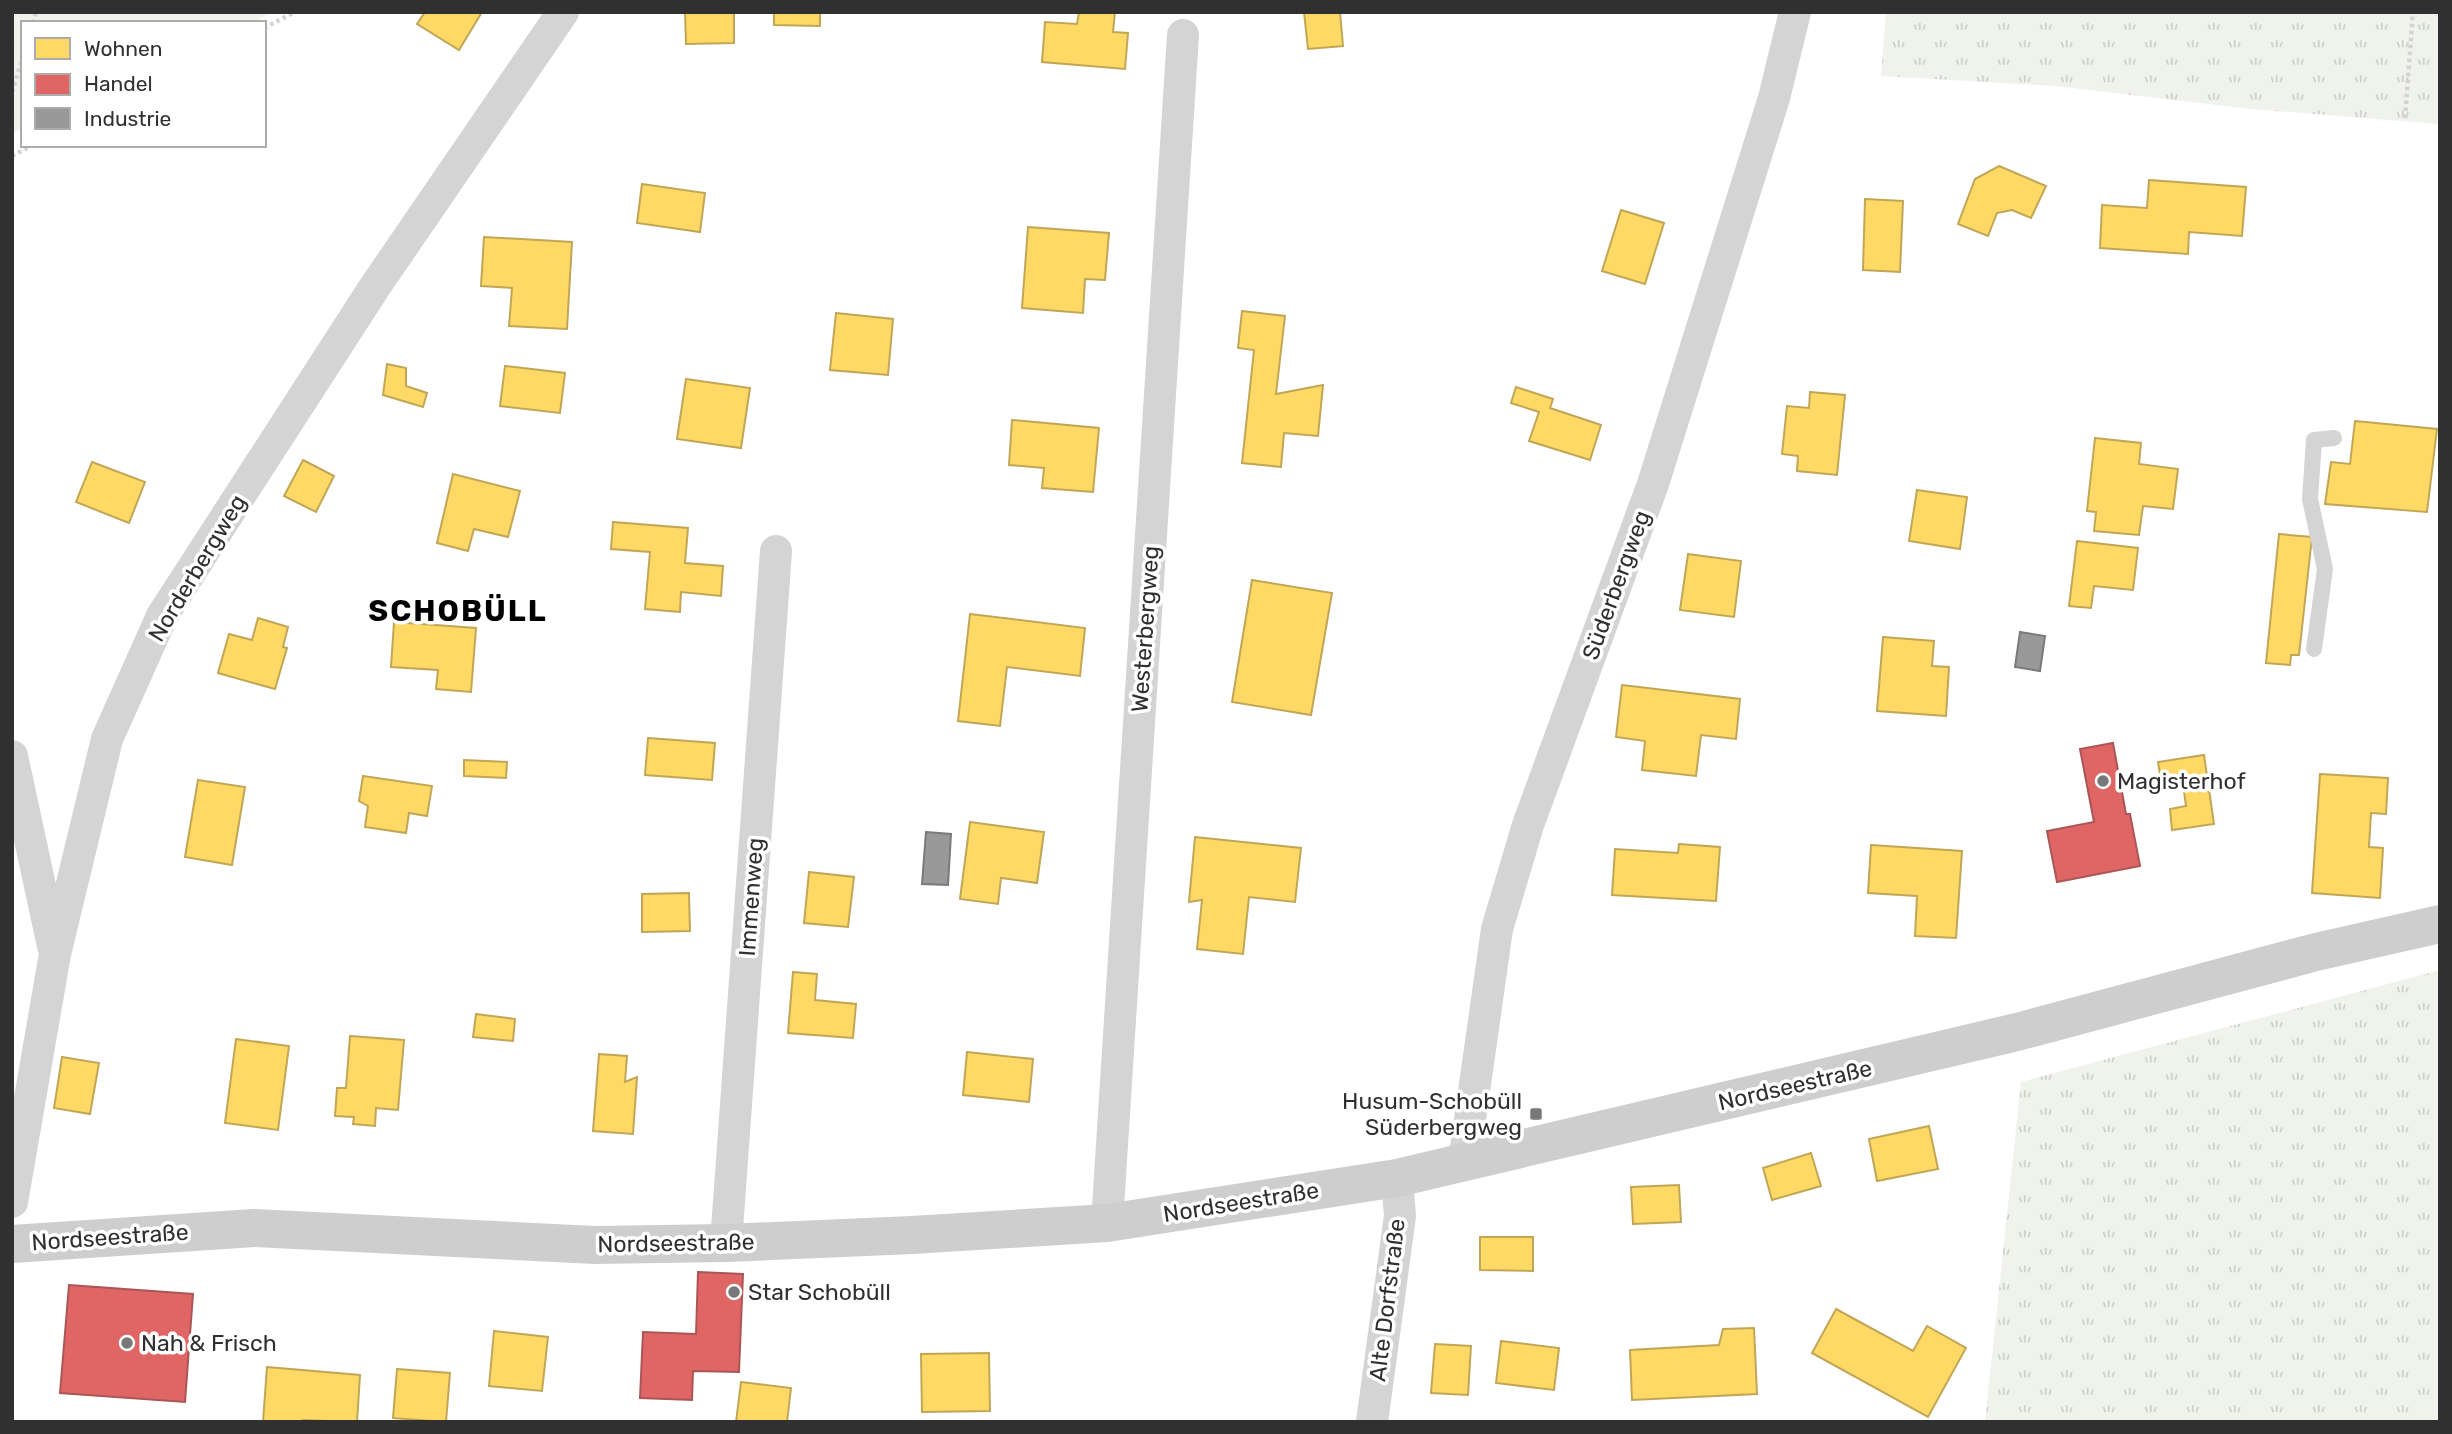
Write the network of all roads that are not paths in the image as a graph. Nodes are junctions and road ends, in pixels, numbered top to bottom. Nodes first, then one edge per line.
1 (564, 12) edge
2 (1795, 12) edge
3 (1183, 35) dead end
4 (2334, 438) dead end
5 (776, 551) dead end
6 (2314, 649) dead end
7 (12, 756) edge
8 (2440, 924) edge
9 (54, 954) junction
10 (1464, 1162) junction
11 (1397, 1178) junction
12 (12, 1202) edge
13 (1107, 1223) junction
14 (726, 1243) junction
15 (12, 1244) edge
16 (1372, 1422) edge

1 - 9 street, Norderbergweg
2 - 10 street, Süderbergweg
3 - 13 street, Westerbergweg
4 - 6 lane
5 - 14 street, Immenweg
7 - 9 street
8 - 10 main road, Nordseestraße
9 - 12 street, Norderbergweg
10 - 11 main road, Nordseestraße
11 - 13 main road, Nordseestraße
11 - 16 street, Alte Dorfstraße
13 - 14 main road, Nordseestraße
14 - 15 main road, Nordseestraße

